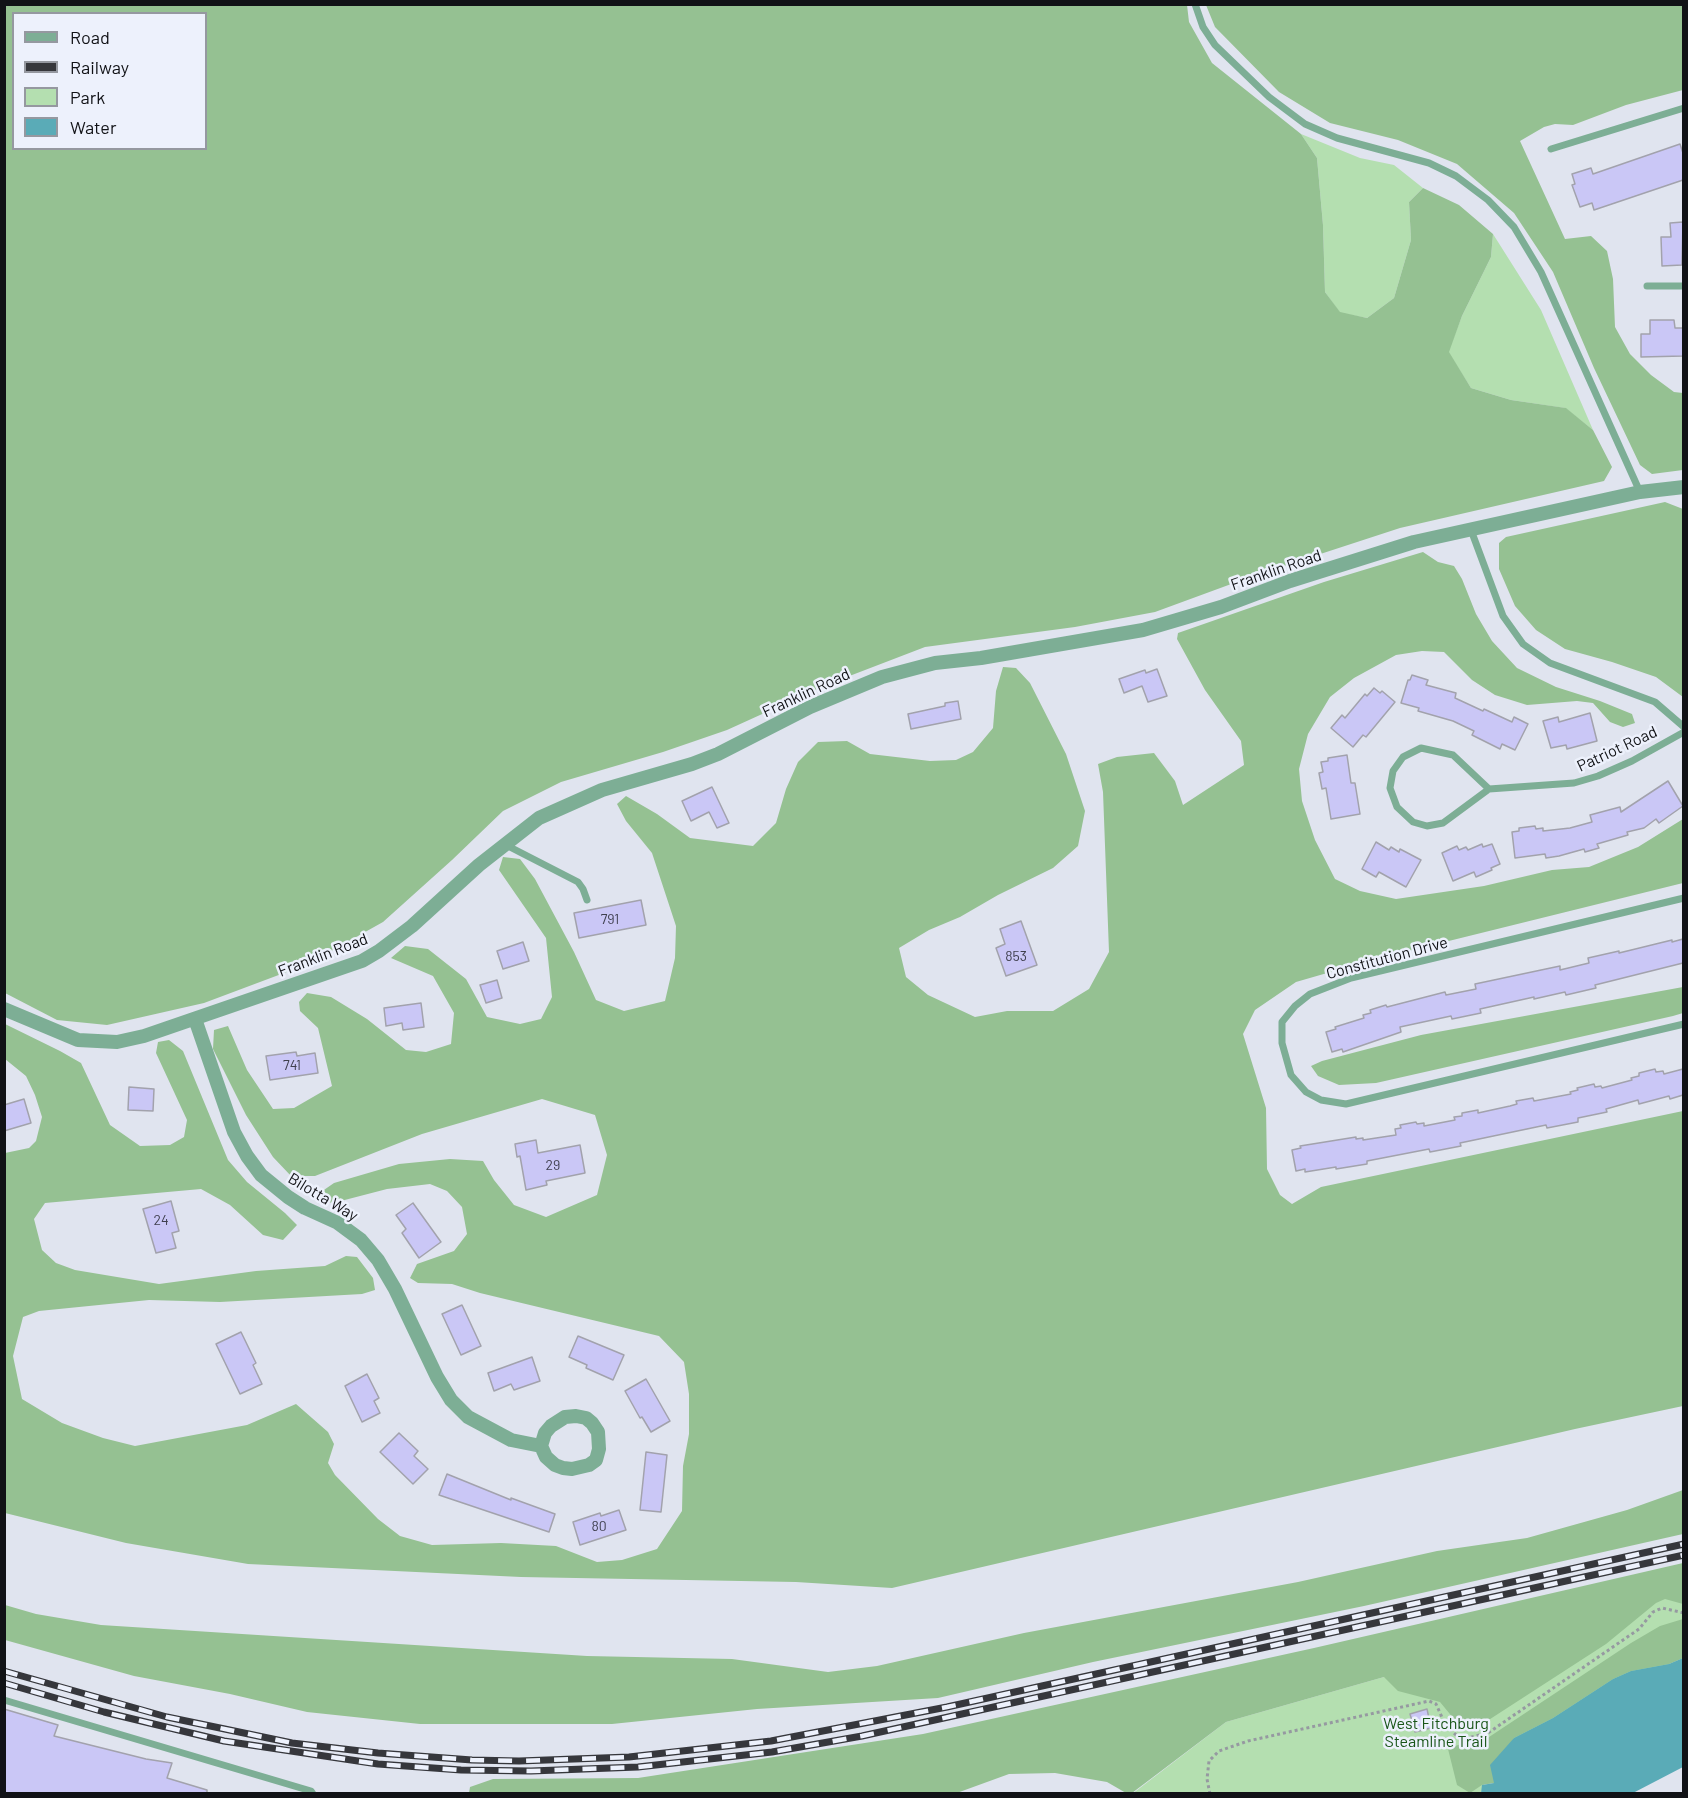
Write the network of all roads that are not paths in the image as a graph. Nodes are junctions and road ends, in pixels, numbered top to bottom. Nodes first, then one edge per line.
1 (1195, 4) edge
2 (1683, 108) edge
3 (1551, 149) dead end
4 (1647, 286) dead end
5 (1683, 286) edge
6 (1683, 487) edge
7 (1640, 492) junction
8 (1471, 530) junction
9 (1683, 727) edge
10 (1683, 732) edge
11 (1489, 789) junction
12 (504, 844) junction
13 (1683, 898) edge
14 (586, 900) dead end
15 (4, 1009) edge
16 (195, 1019) junction
17 (1683, 1024) edge
18 (541, 1446) junction
19 (4, 1700) edge
20 (313, 1794) edge

1 - 7 lane
2 - 3 lane
4 - 5 lane
6 - 7 street, Franklin Road
7 - 8 street, Franklin Road
8 - 9 lane
8 - 12 street, Franklin Road
10 - 11 lane, Patriot Road
11 - 11 lane
12 - 14 lane
12 - 16 street, Franklin Road
13 - 17 lane, Constitution Drive
15 - 16 street, Franklin Road
16 - 18 street, Bilotta Way
18 - 18 street
19 - 20 lane

